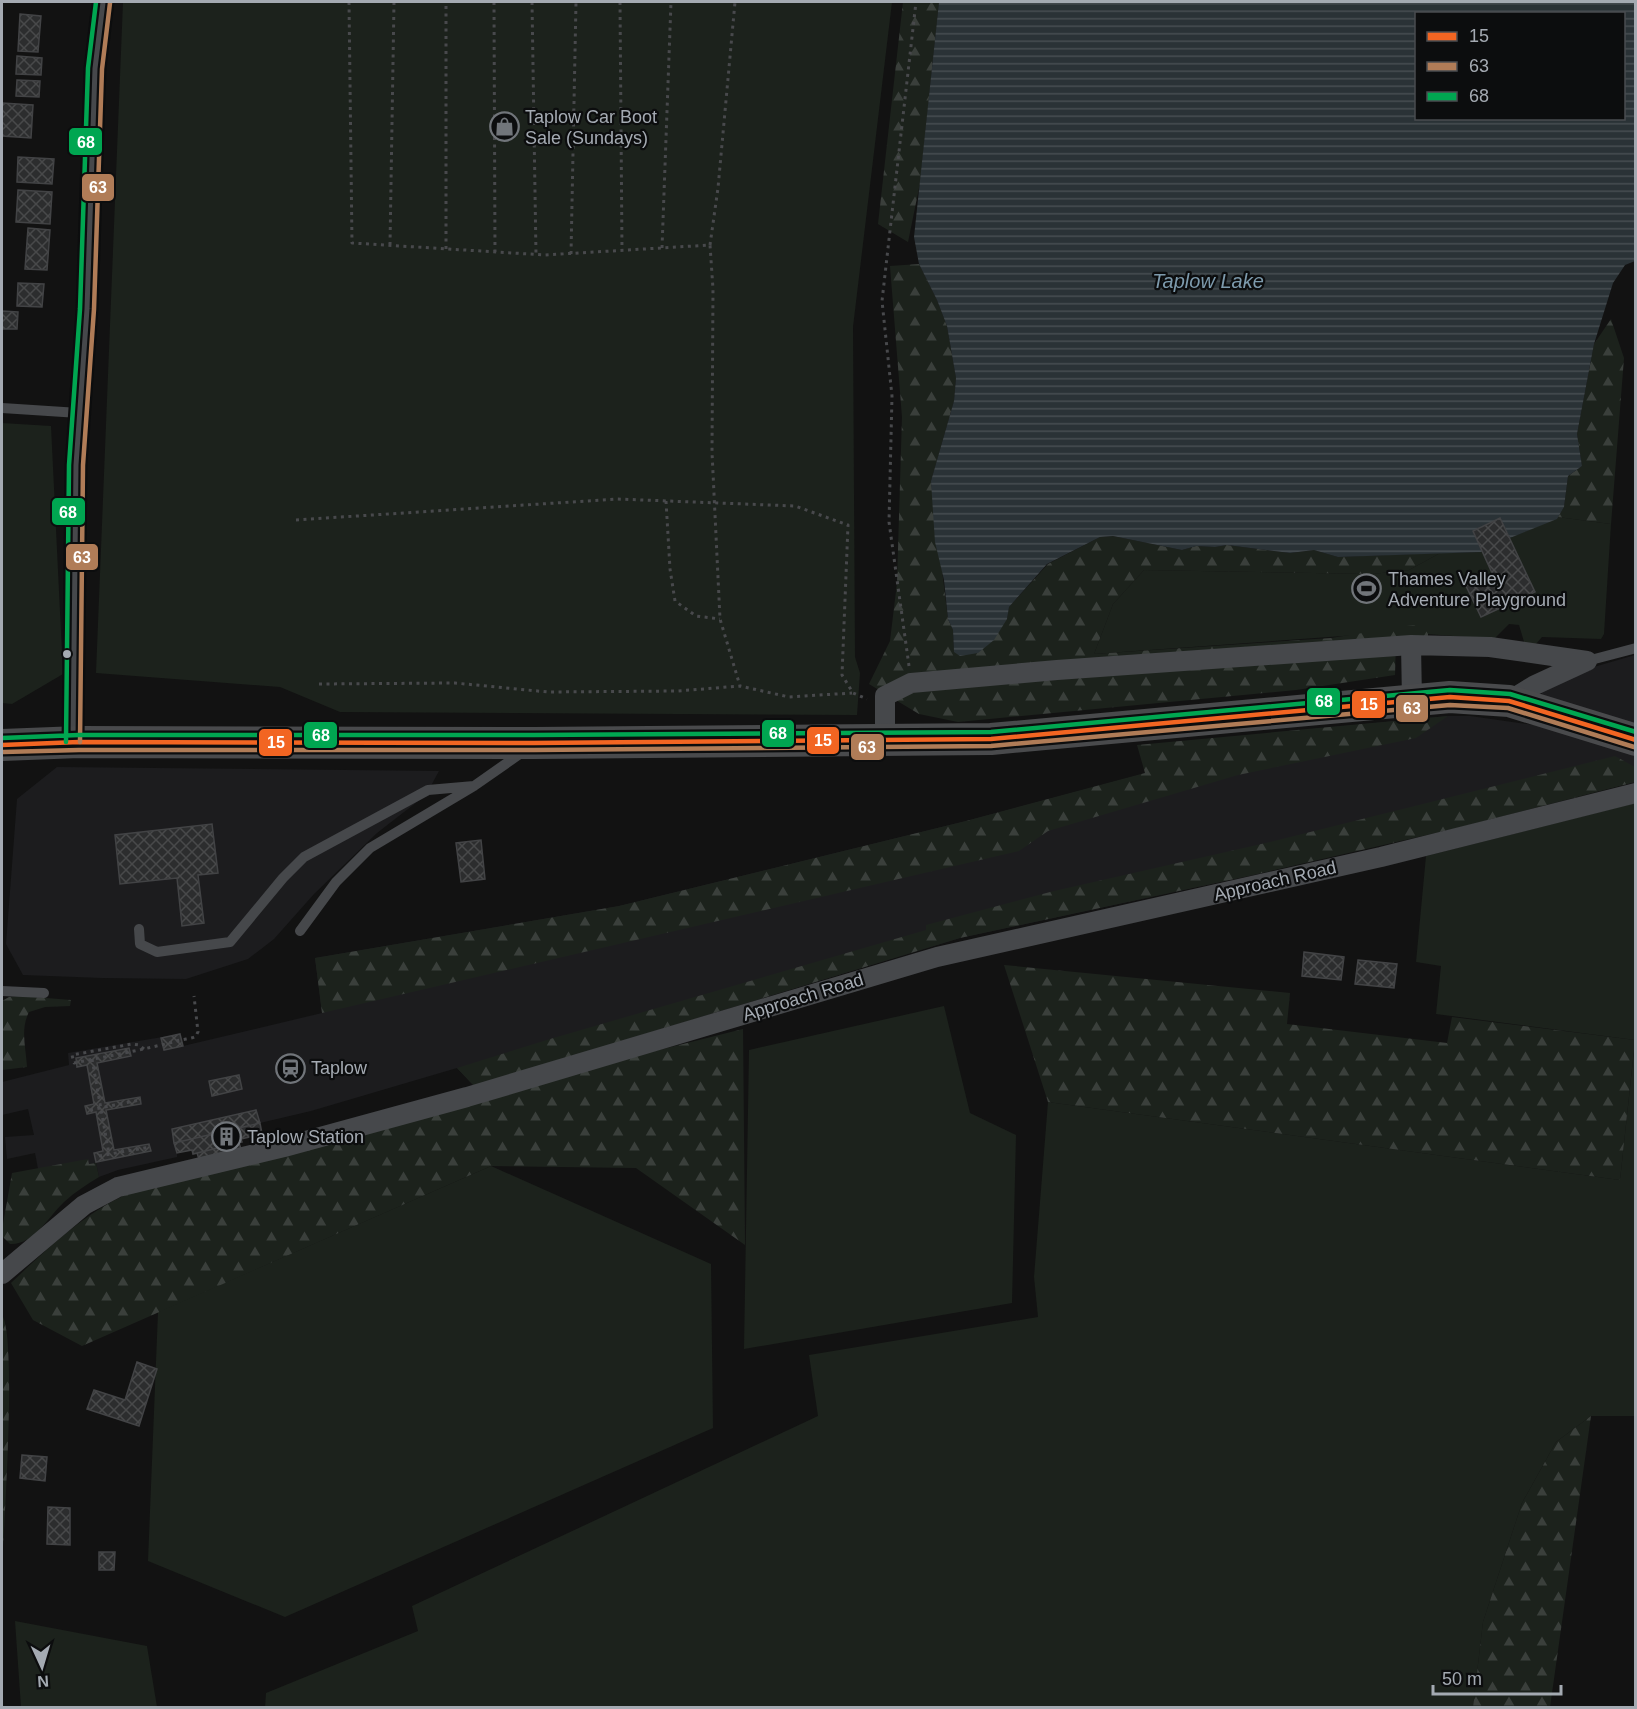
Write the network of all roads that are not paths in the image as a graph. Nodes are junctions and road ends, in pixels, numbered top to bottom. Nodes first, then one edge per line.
1 (103, 2) edge
2 (2, 408) edge
3 (80, 412) junction
4 (1411, 645) junction
5 (1635, 648) edge
6 (1587, 661) junction
7 (1412, 700) junction
8 (1509, 701) junction
9 (885, 740) junction
10 (1635, 740) edge
11 (74, 742) junction
12 (534, 743) junction
13 (2, 750) edge
14 (474, 786) junction
15 (1635, 793) edge
16 (139, 929) dead end
17 (300, 931) dead end
18 (2, 991) edge
19 (44, 993) dead end
20 (2, 1274) edge

1 - 3 street
2 - 3 lane
3 - 11 street
4 - 6 street
4 - 7 street
4 - 9 street
5 - 6 lane
6 - 8 street
7 - 8 main road
7 - 9 main road
8 - 10 main road
9 - 12 main road
11 - 12 main road
11 - 13 main road
12 - 14 lane
14 - 16 lane
14 - 17 lane
15 - 20 street, Approach Road
18 - 19 lane

